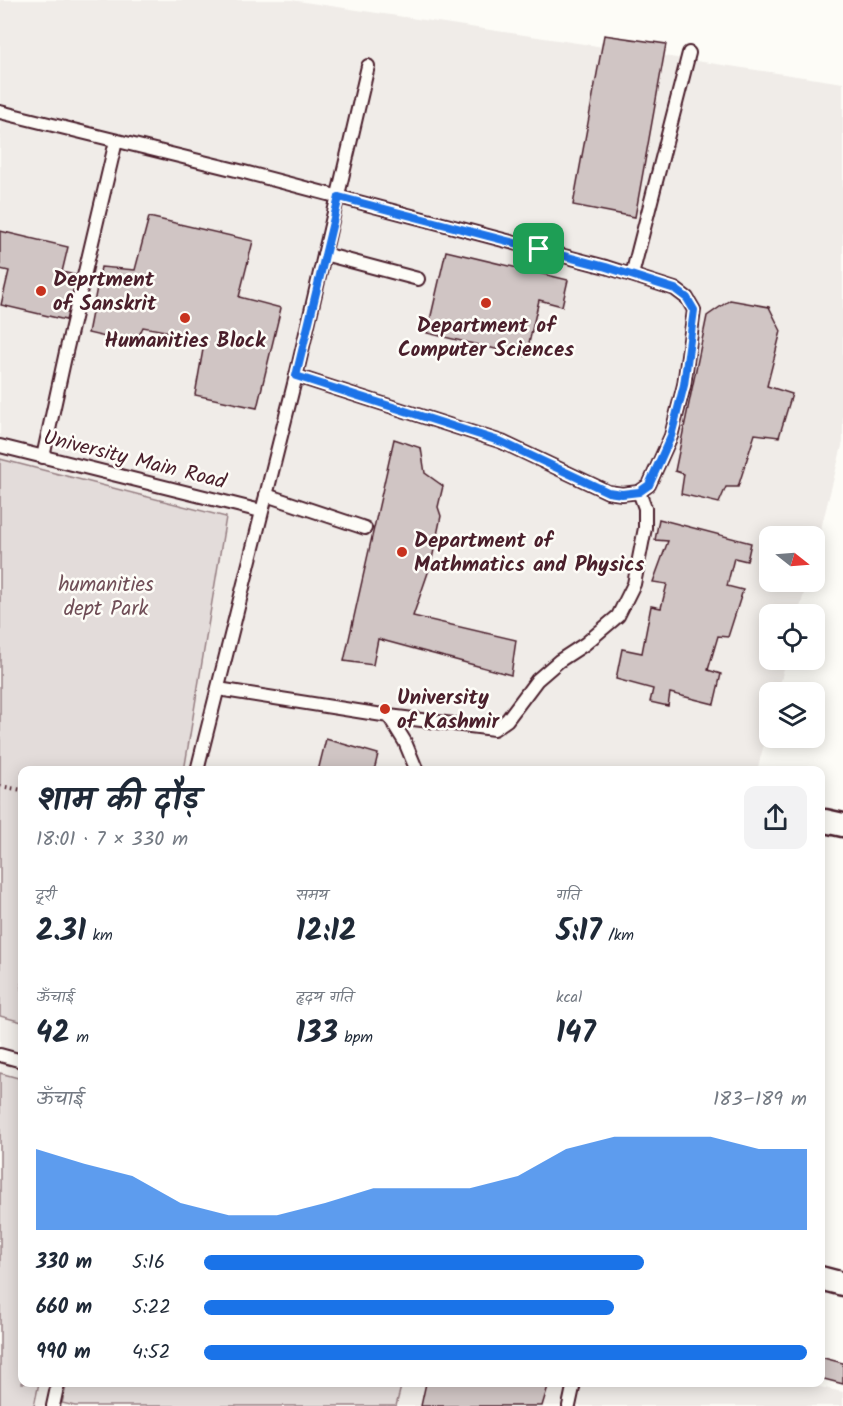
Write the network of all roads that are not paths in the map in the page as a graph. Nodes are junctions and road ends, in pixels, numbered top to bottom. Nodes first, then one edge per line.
1 (689, 53) dead end
2 (368, 66) dead end
3 (0, 112) edge
4 (117, 141) junction
5 (339, 197) junction
6 (324, 254) junction
7 (632, 275) junction
8 (418, 279) dead end
9 (296, 376) junction
10 (0, 446) edge
11 (43, 457) junction
12 (639, 492) junction
13 (266, 495) junction
14 (261, 511) junction
15 (365, 528) dead end
16 (218, 689) junction
17 (389, 716) junction
18 (198, 766) edge
19 (415, 766) edge
20 (0, 1055) edge
21 (18, 1059) edge
22 (825, 1279) edge
23 (843, 1284) edge
24 (57, 1387) edge
25 (573, 1387) edge
26 (53, 1406) edge
27 (569, 1406) edge

1 - 7 lane
2 - 5 lane
3 - 4 lane
4 - 5 lane
4 - 11 lane
5 - 6 lane
5 - 7 lane
6 - 8 lane
6 - 9 lane
7 - 12 lane
9 - 12 lane
9 - 13 lane
10 - 11 lane, University Main Road
11 - 14 lane, University Main Road
12 - 17 lane
13 - 14 lane
13 - 15 lane
14 - 16 lane
16 - 17 lane
16 - 18 lane
17 - 19 lane
20 - 21 lane
22 - 23 street
24 - 26 lane
25 - 27 lane

